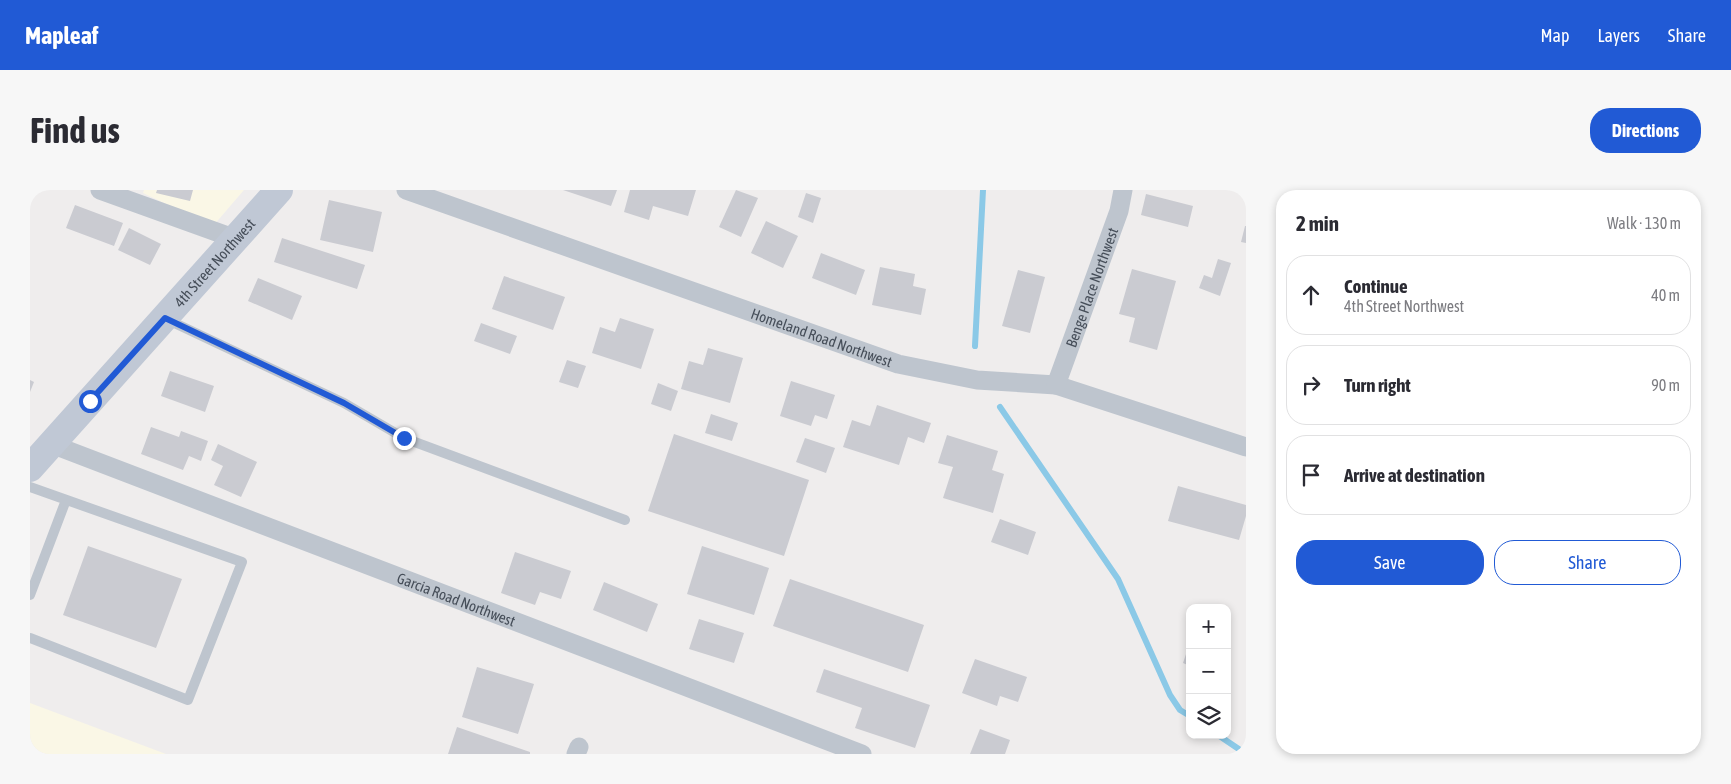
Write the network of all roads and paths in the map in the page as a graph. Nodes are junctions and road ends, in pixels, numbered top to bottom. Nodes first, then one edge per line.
1 (100, 190) edge
2 (279, 190) edge
3 (406, 190) edge
4 (1123, 190) edge
5 (236, 239) junction
6 (165, 318) junction
7 (1056, 385) junction
8 (51, 444) junction
9 (1246, 447) edge
10 (30, 468) edge
11 (30, 487) edge
12 (66, 500) junction
13 (625, 520) dead end
14 (30, 595) edge
15 (30, 638) edge
16 (862, 754) edge

1 - 5 street
2 - 5 main road, 4th Street Northwest
3 - 7 street, Homeland Road Northwest
4 - 7 street, Benge Place Northwest
5 - 6 main road, 4th Street Northwest
6 - 8 main road, 4th Street Northwest
6 - 13 lane
7 - 9 street, Homeland Road Northwest
8 - 10 main road, 4th Street Northwest
8 - 16 street, Garcia Road Northwest
11 - 12 lane
12 - 14 lane
12 - 15 lane

